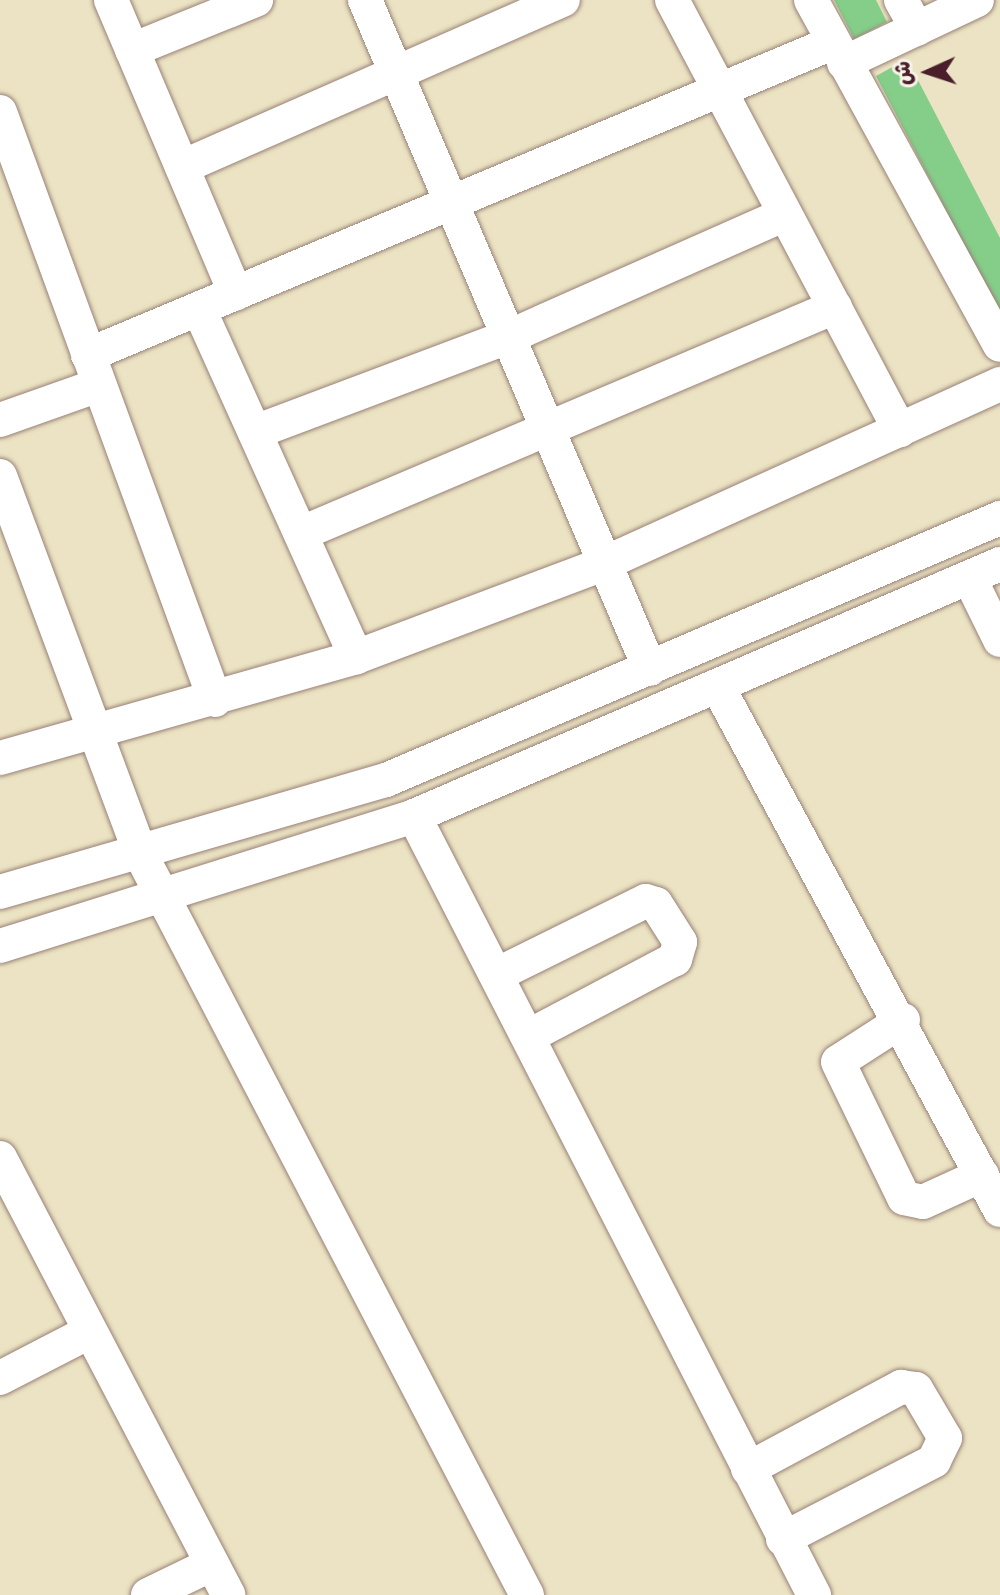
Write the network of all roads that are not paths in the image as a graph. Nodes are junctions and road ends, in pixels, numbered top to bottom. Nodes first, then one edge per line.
1 (111, 0) edge
2 (256, 0) edge
3 (365, 0) edge
4 (563, 0) edge
5 (672, 0) edge
6 (811, 0) edge
7 (977, 0) edge
8 (909, 15) edge
9 (132, 50) junction
10 (838, 53) junction
11 (397, 73) junction
12 (722, 92) junction
13 (0, 112) edge
14 (182, 167) junction
15 (452, 204) junction
16 (785, 214) junction
17 (236, 294) junction
18 (835, 307) junction
19 (199, 309) junction
20 (508, 337) junction
21 (1000, 345) edge
22 (94, 370) junction
23 (1000, 384) edge
24 (0, 420) edge
25 (546, 430) junction
26 (900, 430) junction
27 (255, 432) junction
28 (0, 476) edge
29 (1000, 518) edge
30 (302, 533) junction
31 (603, 564) junction
32 (1000, 564) edge
33 (970, 579) junction
34 (1000, 640) edge
35 (356, 657) junction
36 (650, 669) junction
37 (719, 689) junction
38 (215, 700) junction
39 (99, 731) junction
40 (0, 758) edge
41 (414, 816) junction
42 (140, 853) junction
43 (0, 892) edge
44 (163, 899) junction
45 (0, 946) edge
46 (496, 975) junction
47 (903, 1020) junction
48 (529, 1036) junction
49 (0, 1158) edge
50 (982, 1175) junction
51 (1000, 1210) edge
52 (89, 1332) junction
53 (0, 1378) edge
54 (748, 1469) junction
55 (783, 1539) junction
56 (212, 1564) junction
57 (148, 1595) edge
58 (228, 1595) edge
59 (527, 1595) edge
60 (814, 1595) edge

1 - 9 street
2 - 9 street
3 - 11 street
4 - 11 street
5 - 12 street
6 - 10 street
7 - 8 street
8 - 10 street
9 - 14 street
10 - 12 street
10 - 21 street
11 - 14 street
11 - 15 street
12 - 15 street
12 - 16 street
13 - 22 street
14 - 17 street
15 - 17 street
15 - 20 street
16 - 18 street
16 - 20 street
17 - 19 street
18 - 25 street
18 - 26 street
19 - 22 street
19 - 27 street
20 - 25 street
20 - 27 street
22 - 24 street
22 - 38 street
23 - 26 street
25 - 30 street
25 - 31 street
26 - 31 street
27 - 30 street
28 - 39 street
29 - 36 street
30 - 35 street
31 - 35 street
31 - 36 street
32 - 33 street
33 - 34 street
33 - 37 street
35 - 38 street
36 - 42 street
37 - 41 street
37 - 47 street
38 - 39 street
39 - 40 street
39 - 42 street
41 - 44 street
41 - 46 street
42 - 43 street
42 - 44 street
44 - 45 street
44 - 59 street
46 - 48 street
46 - 48 street
47 - 50 street
47 - 50 street
48 - 54 street
49 - 52 street
50 - 51 street
52 - 53 street
52 - 56 street
54 - 55 street
54 - 55 street
55 - 60 street
56 - 57 street
56 - 58 street

